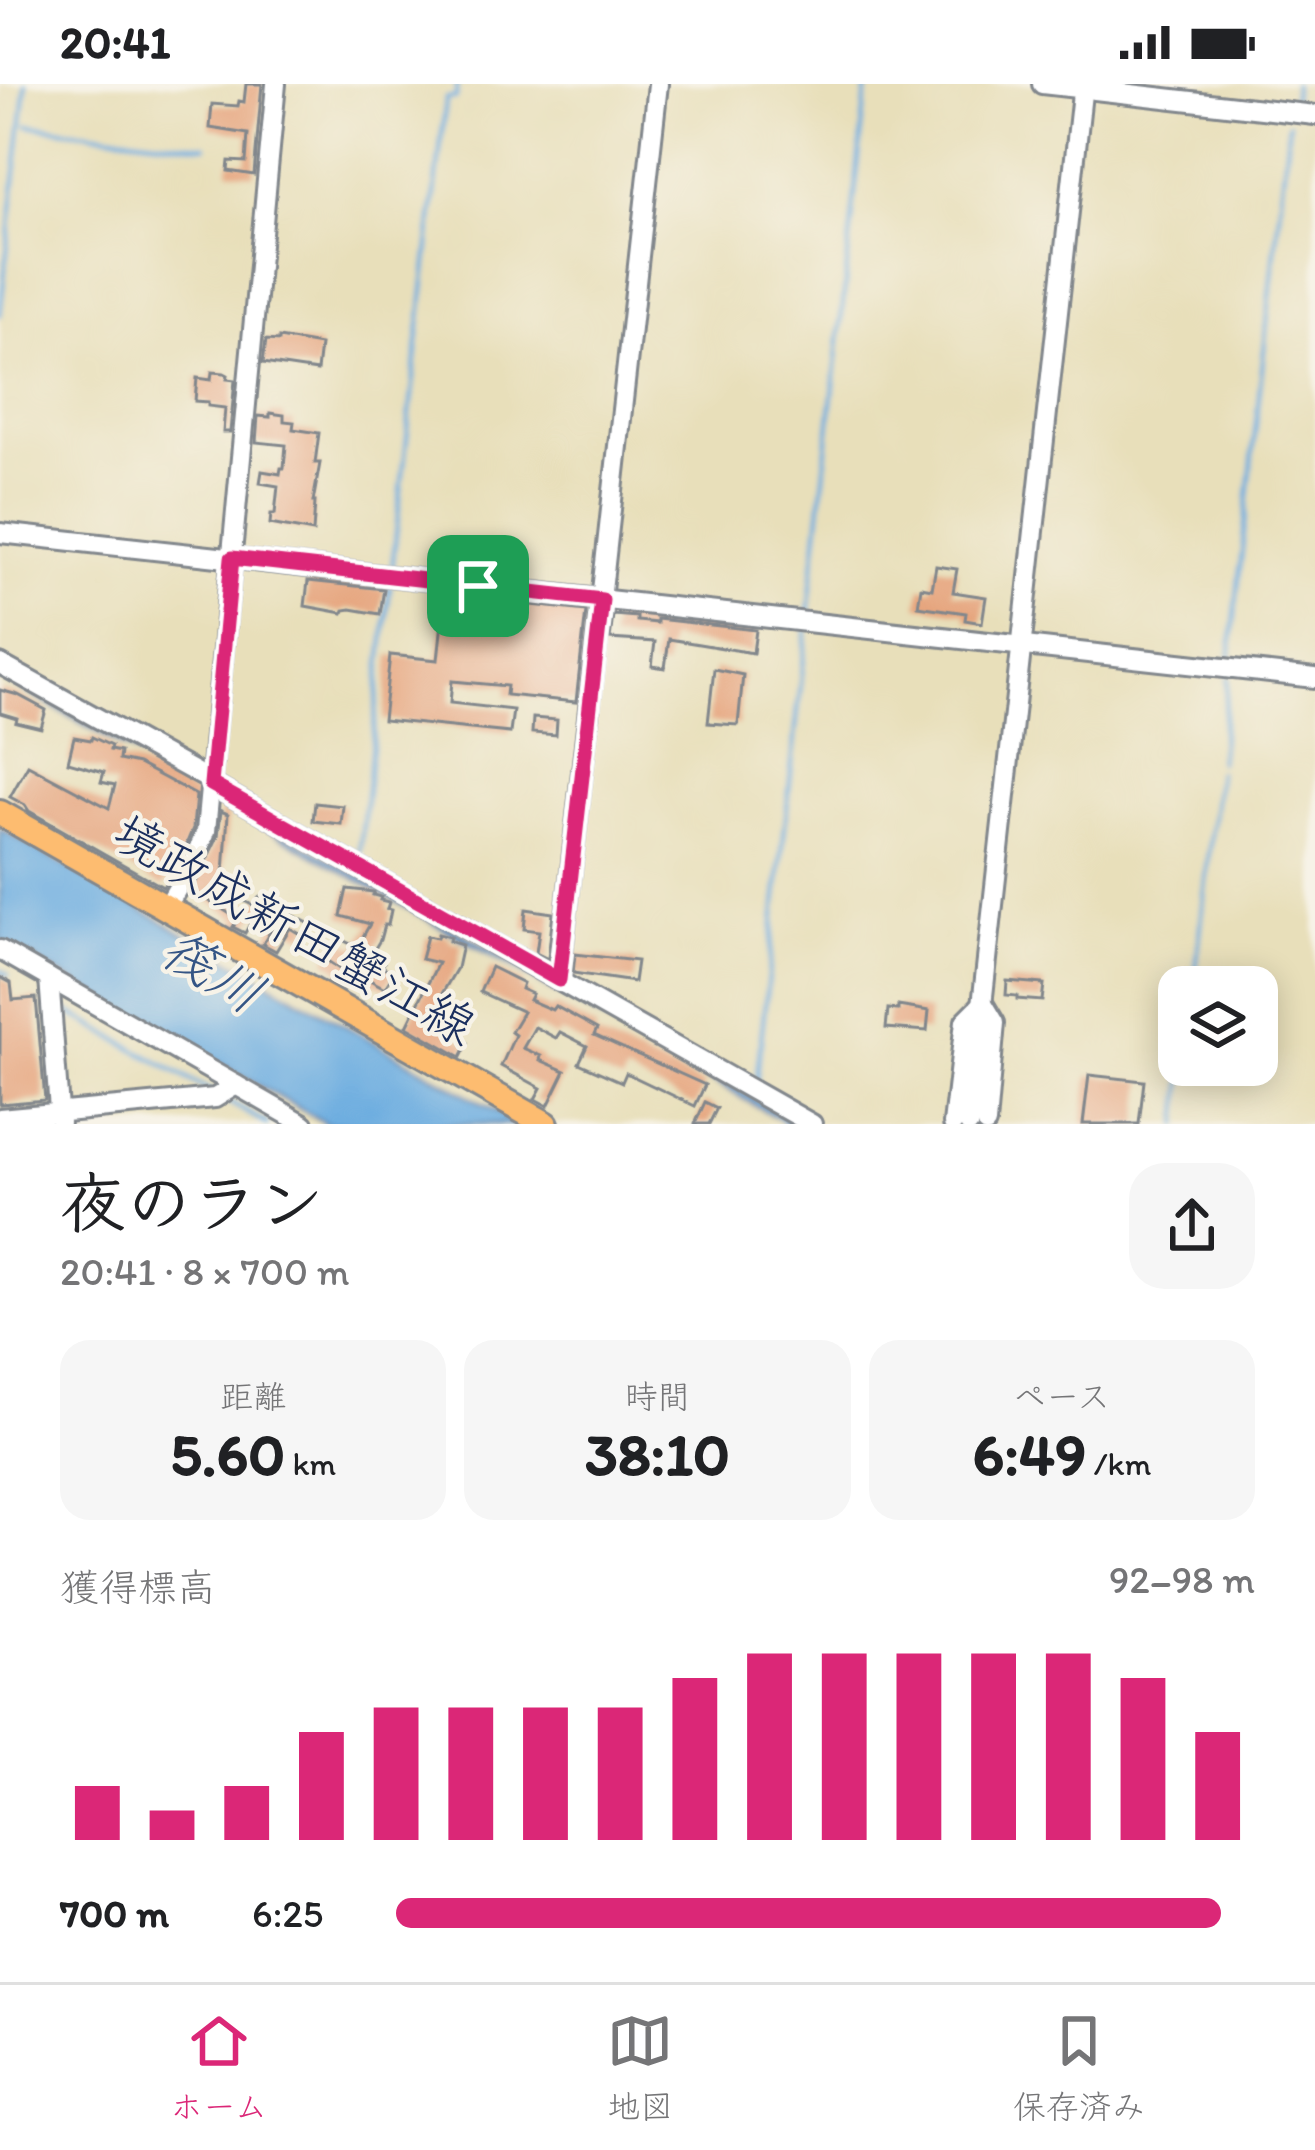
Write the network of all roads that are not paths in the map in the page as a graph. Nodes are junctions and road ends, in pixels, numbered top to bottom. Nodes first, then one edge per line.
1 (276, 84) edge
2 (658, 84) edge
3 (1042, 84) edge
4 (1083, 86) edge
5 (1315, 115) edge
6 (0, 533) edge
7 (232, 558) junction
8 (602, 600) junction
9 (1023, 645) junction
10 (0, 664) edge
11 (1315, 678) edge
12 (211, 788) junction
13 (0, 813) edge
14 (166, 908) junction
15 (0, 950) edge
16 (49, 978) junction
17 (559, 980) junction
18 (983, 1004) junction
19 (236, 1085) junction
20 (0, 1118) edge
21 (59, 1118) edge
22 (304, 1124) edge
23 (546, 1124) edge
24 (812, 1124) edge
25 (953, 1124) edge
26 (969, 1124) edge
27 (986, 1124) edge

1 - 7 street
2 - 8 street
3 - 4 street
4 - 5 street
4 - 9 street
6 - 7 street
7 - 8 street
7 - 12 street
8 - 9 street
8 - 17 street
9 - 11 street
9 - 18 street
10 - 12 street
12 - 14 street
12 - 17 street
13 - 14 main road, 境政成新田蟹江線
14 - 23 main road, 境政成新田蟹江線
15 - 16 street
16 - 19 street
16 - 21 street
17 - 24 street
18 - 25 street
18 - 26 street
18 - 27 street
19 - 21 street
19 - 22 street
20 - 21 street

